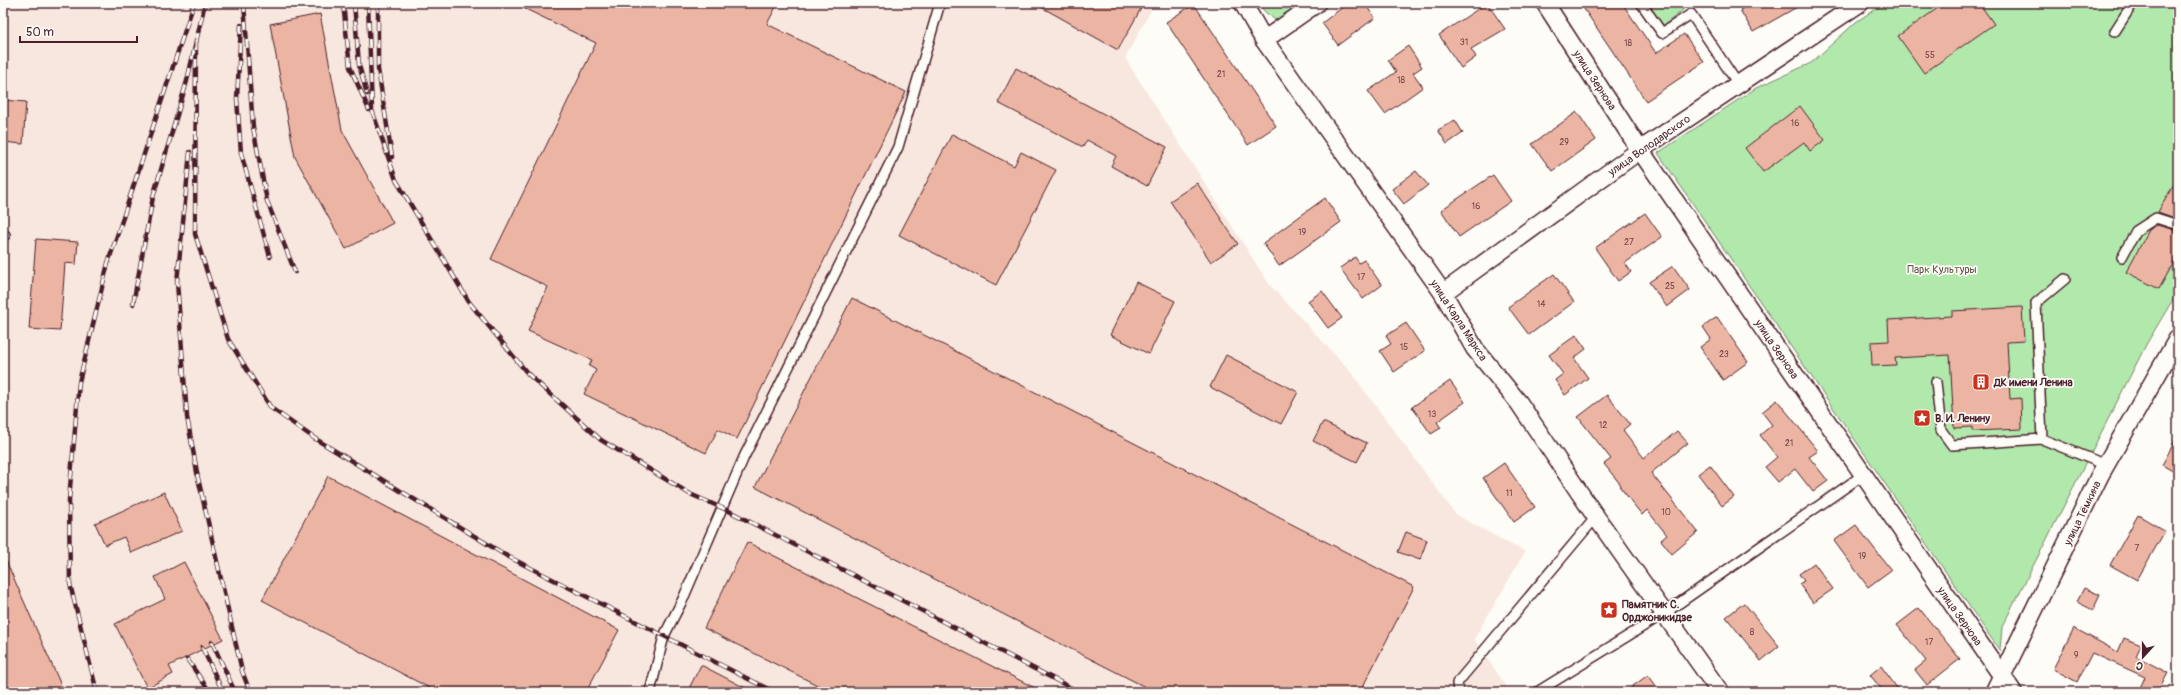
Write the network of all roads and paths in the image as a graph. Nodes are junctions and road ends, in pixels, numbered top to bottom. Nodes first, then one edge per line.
1 (940, 3) edge
2 (1243, 3) edge
3 (1317, 3) edge
4 (1545, 3) edge
5 (1641, 3) edge
6 (1860, 3) edge
7 (2133, 3) edge
8 (2114, 31) dead end
9 (1264, 40) junction
10 (1738, 84) junction
11 (1640, 150) junction
12 (2178, 225) edge
13 (2122, 257) dead end
14 (2065, 279) dead end
15 (1443, 293) junction
16 (2178, 338) edge
17 (1936, 382) dead end
18 (2042, 439) junction
19 (2106, 465) junction
20 (1863, 475) junction
21 (1596, 517) junction
22 (1665, 613) junction
23 (2002, 676) junction
24 (650, 692) edge
25 (1458, 692) edge
26 (1537, 692) edge
27 (1720, 692) edge
28 (1994, 692) edge
29 (2013, 692) edge

1 - 24 lane
2 - 9 street, улица Карла Маркса
3 - 9 street
4 - 11 street, улица Зернова
5 - 10 lane
6 - 10 street, улица Володарского
7 - 8 lane
9 - 15 street, улица Карла Маркса
10 - 11 street, улица Володарского
11 - 15 street, улица Володарского
11 - 20 street, улица Зернова
12 - 13 lane
14 - 18 lane
15 - 21 street, улица Карла Маркса
16 - 19 street, улица Тёмкина
17 - 18 lane
18 - 19 lane
19 - 23 street, улица Тёмкина
20 - 22 lane
20 - 23 street, улица Зернова
21 - 22 street, улица Карла Маркса
21 - 25 lane
22 - 26 lane
22 - 27 street, улица Карла Маркса
23 - 28 street, улица Тёмкина
23 - 29 street, улица Зернова

